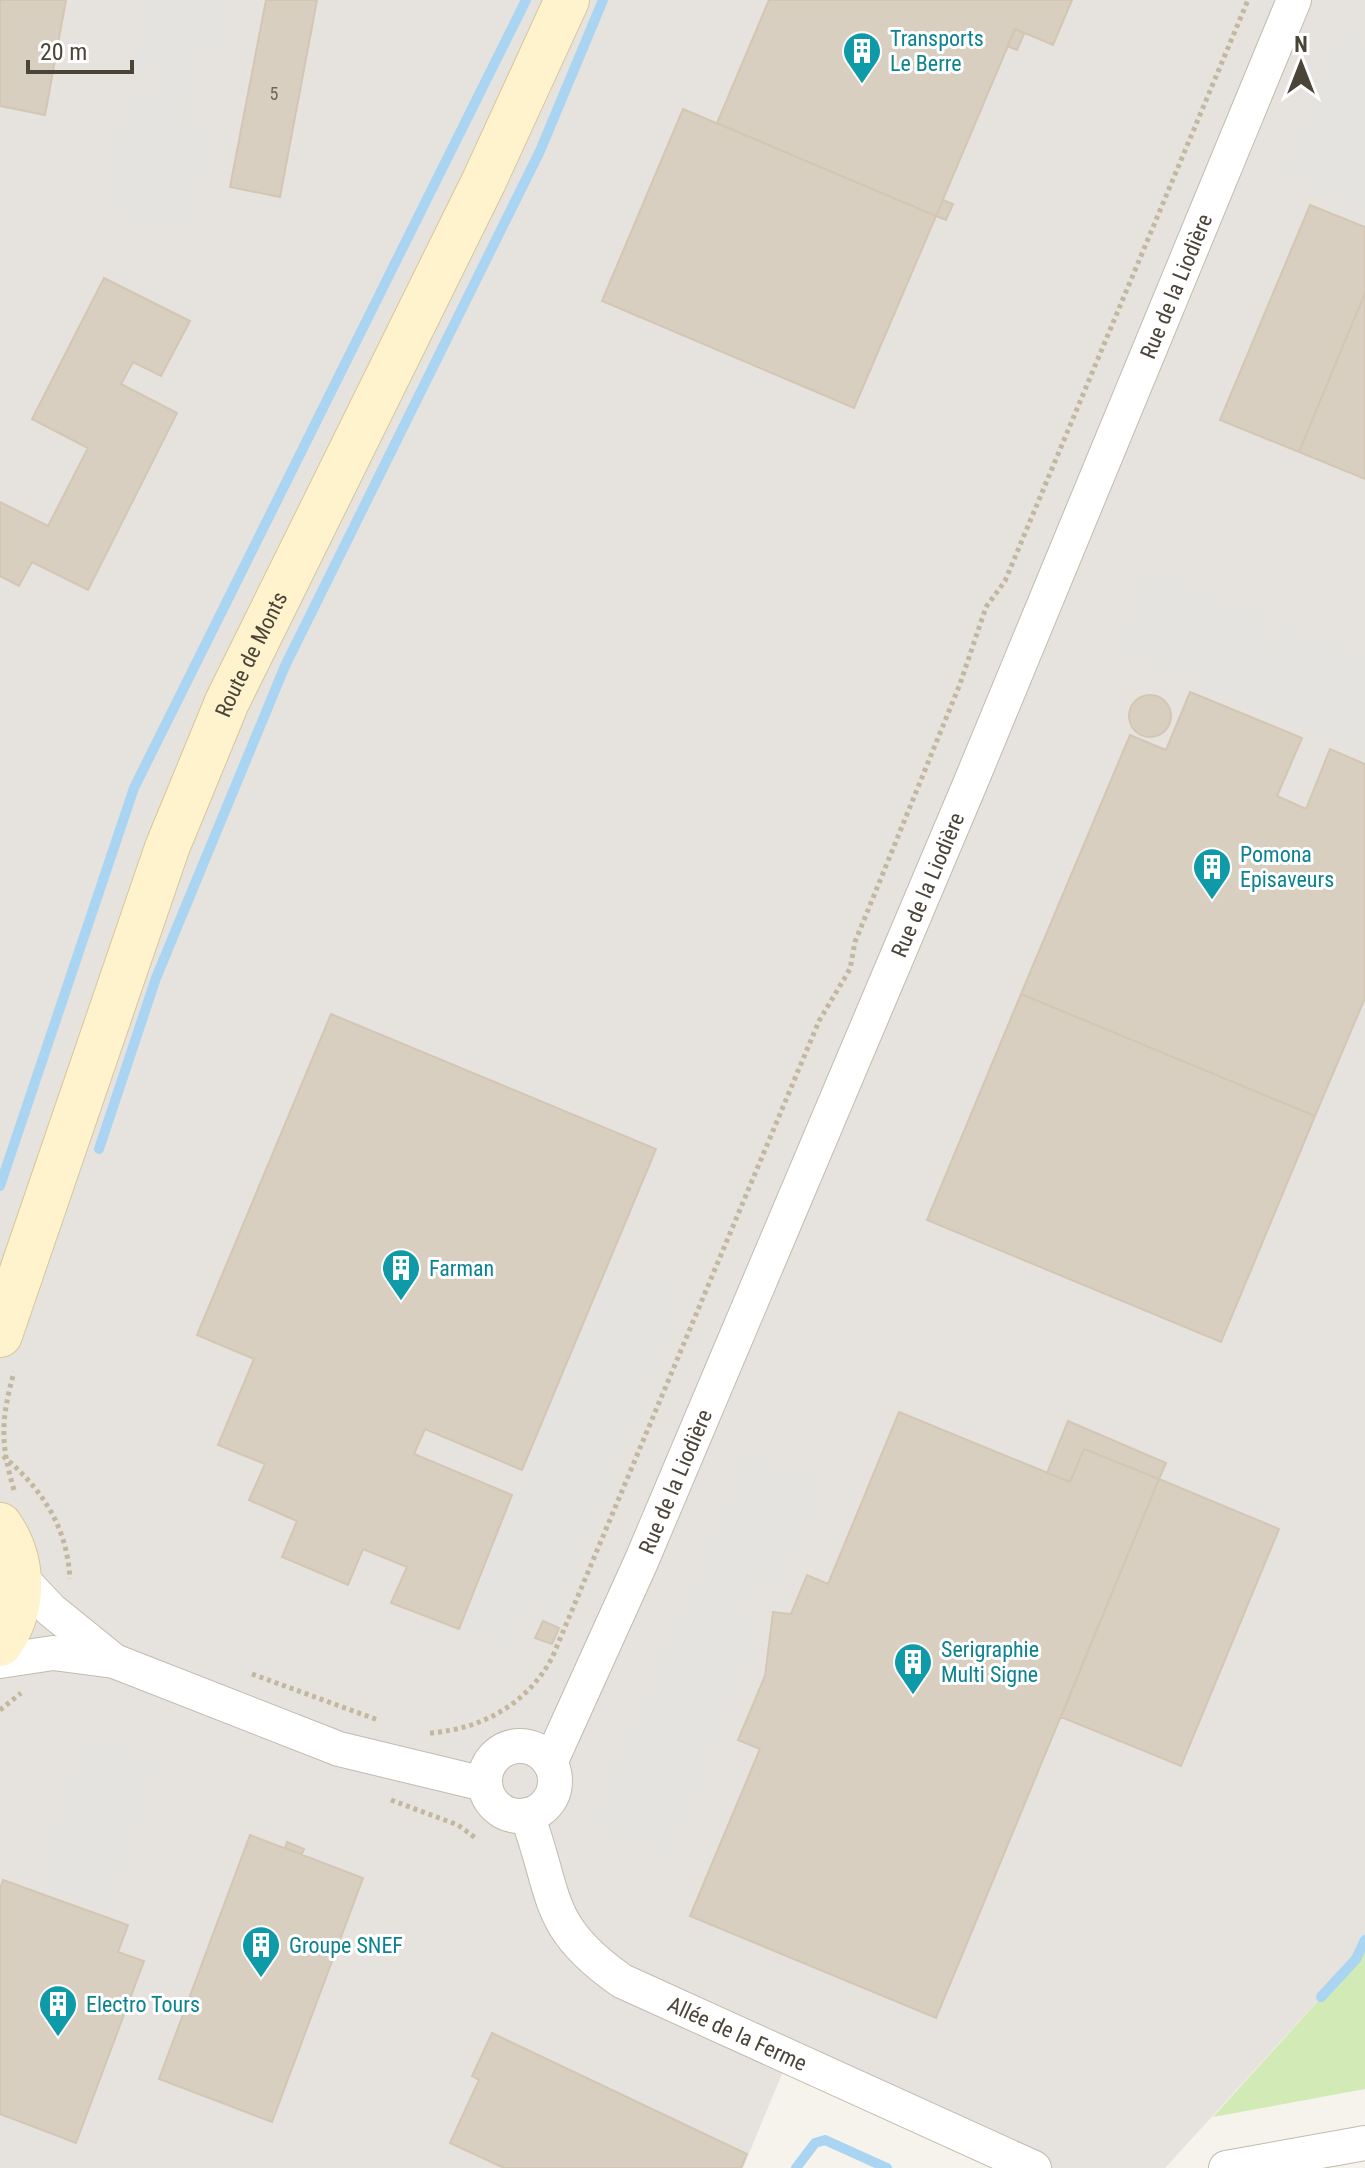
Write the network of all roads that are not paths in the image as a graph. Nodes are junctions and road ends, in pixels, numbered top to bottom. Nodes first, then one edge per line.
1 (567, 0) edge
2 (1294, 0) edge
3 (9, 1348) edge
4 (7, 1508) edge
5 (19, 1576) junction
6 (0, 1644) edge
7 (0, 1661) edge
8 (114, 1661) junction
9 (550, 1763) junction
10 (484, 1784) junction
11 (527, 1815) junction
12 (1365, 2143) edge
13 (1034, 2168) edge
14 (1229, 2168) edge

1 - 3 main road, Route de Monts
2 - 9 street, Rue de la Liodière
4 - 5 main road
5 - 6 main road
5 - 8 street
7 - 8 street
8 - 10 street
9 - 10 street
9 - 11 street
10 - 11 street
11 - 13 street, Allée de la Ferme
12 - 14 street

